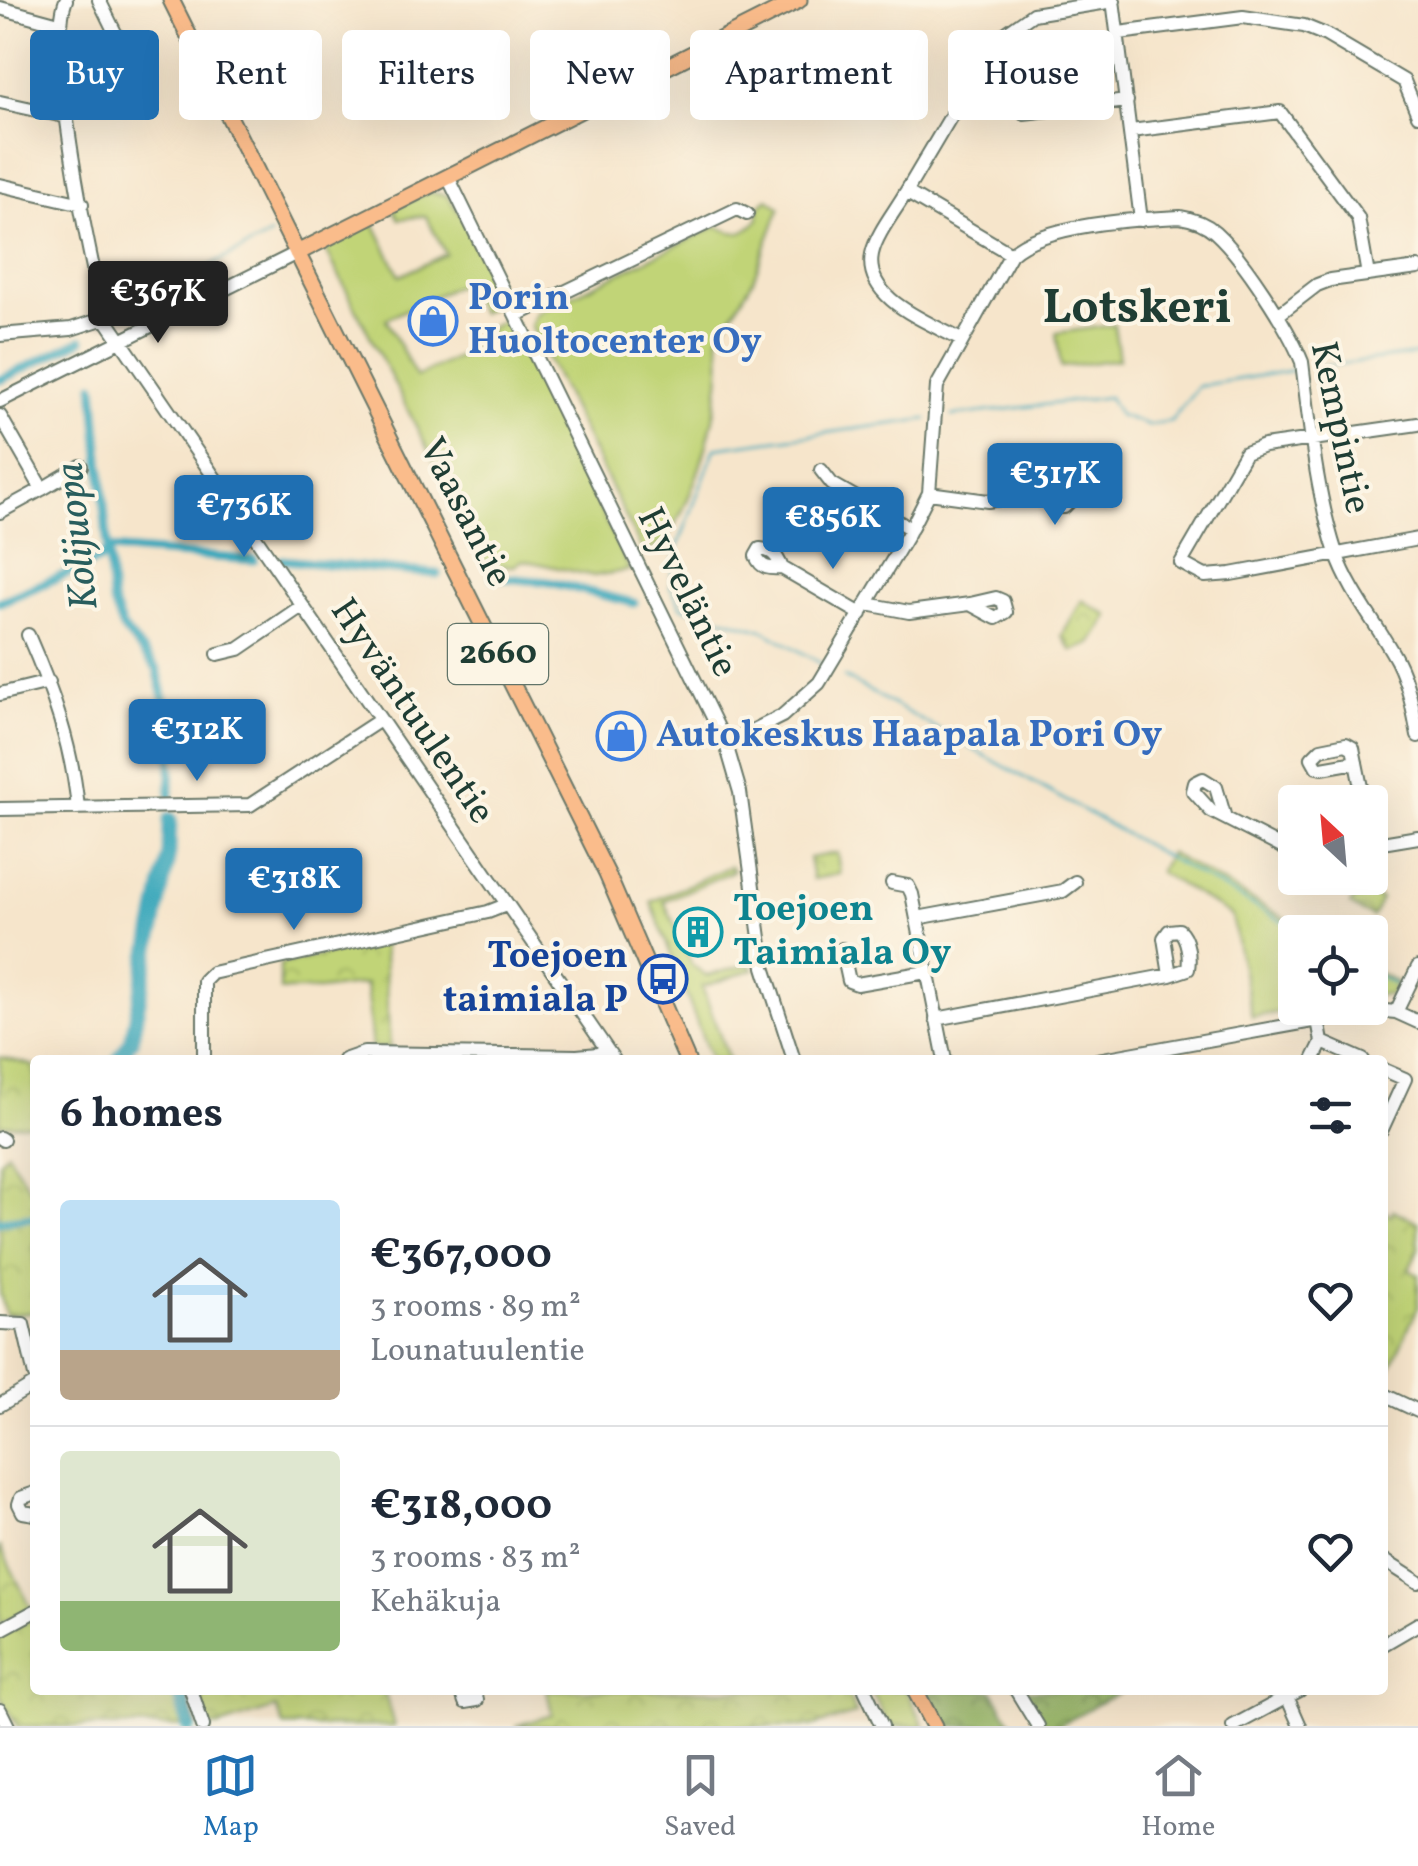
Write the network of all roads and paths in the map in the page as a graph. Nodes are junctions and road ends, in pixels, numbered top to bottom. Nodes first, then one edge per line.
1 (66, 0) edge
2 (100, 0) edge
3 (171, 0) edge
4 (799, 0) edge
5 (1114, 0) edge
6 (0, 8) edge
7 (59, 24) junction
8 (60, 30) edge
9 (114, 30) edge
10 (1010, 30) edge
11 (1118, 33) junction
12 (1127, 100) junction
13 (0, 102) edge
14 (1114, 102) edge
15 (30, 109) edge
16 (1418, 115) edge
17 (68, 120) edge
18 (949, 120) edge
19 (1131, 131) junction
20 (448, 177) junction
21 (0, 185) edge
22 (906, 192) junction
23 (82, 204) junction
24 (747, 214) dead end
25 (1140, 220) junction
26 (297, 253) junction
27 (1012, 254) junction
28 (1418, 268) edge
29 (1368, 275) junction
30 (517, 315) junction
31 (1278, 315) junction
32 (104, 318) junction
33 (0, 335) edge
34 (961, 340) junction
35 (120, 342) junction
36 (0, 401) edge
37 (0, 416) edge
38 (1418, 424) edge
39 (1312, 439) junction
40 (81, 466) dead end
41 (821, 470) dead end
42 (42, 489) junction
43 (1034, 493) dead end
44 (929, 494) junction
45 (0, 512) edge
46 (911, 529) junction
47 (1418, 539) edge
48 (1336, 554) junction
49 (782, 568) dead end
50 (970, 604) dead end
51 (302, 606) junction
52 (864, 609) junction
53 (28, 635) dead end
54 (218, 654) dead end
55 (49, 682) junction
56 (0, 694) edge
57 (380, 720) junction
58 (1418, 736) edge
59 (726, 744) junction
60 (1356, 762) dead end
61 (1361, 785) edge
62 (78, 808) junction
63 (0, 809) edge
64 (1226, 818) dead end
65 (1418, 837) edge
66 (1388, 840) edge
67 (1278, 845) edge
68 (1075, 882) dead end
69 (892, 883) dead end
70 (506, 904) junction
71 (917, 918) junction
72 (842, 949) dead end
73 (1418, 967) edge
74 (926, 972) junction
75 (1170, 975) dead end
76 (1388, 1011) edge
77 (1396, 1012) junction
78 (936, 1018) junction
79 (1418, 1022) edge
80 (1290, 1025) edge
81 (1319, 1025) edge
82 (1322, 1042) junction
83 (204, 1055) edge
84 (358, 1055) edge
85 (506, 1055) edge
86 (610, 1055) edge
87 (685, 1055) edge
88 (792, 1055) edge
89 (943, 1055) edge
90 (1125, 1055) edge
91 (1316, 1055) edge
92 (1352, 1055) edge
93 (1388, 1072) edge
94 (1388, 1116) edge
95 (0, 1323) edge
96 (30, 1355) edge
97 (30, 1384) edge
98 (1388, 1397) edge
99 (0, 1405) edge
100 (1418, 1411) edge
101 (30, 1494) edge
102 (30, 1513) edge
103 (1388, 1563) edge
104 (1418, 1582) edge
105 (30, 1614) edge
106 (1418, 1624) edge
107 (0, 1630) edge
108 (1388, 1641) edge
109 (193, 1695) edge
110 (867, 1695) edge
111 (918, 1695) edge
112 (1019, 1695) edge
113 (1286, 1695) edge
114 (1292, 1695) edge
115 (0, 1710) edge
116 (8, 1726) edge
117 (203, 1726) edge
118 (882, 1726) edge
119 (934, 1726) edge
120 (1038, 1726) edge
121 (1232, 1726) edge
122 (1300, 1726) edge

1 - 7 street, Hyväntuulentie
2 - 9 street
3 - 26 main road, Vaasantie / 2660
4 - 20 main road
5 - 10 street
5 - 11 street
6 - 7 street
7 - 8 street, Hyväntuulentie
11 - 12 street
11 - 16 street
12 - 14 street
12 - 19 street
13 - 15 street
17 - 23 street, Hyväntuulentie
18 - 22 street
19 - 25 street
19 - 29 street
20 - 26 main road
20 - 30 street, Hyveläntie
21 - 23 street
22 - 27 street
22 - 34 street
23 - 32 street, Hyväntuulentie
24 - 30 street
25 - 27 street, Kempintie
25 - 31 street, Kempintie
26 - 35 street
26 - 87 main road, Vaasantie / 2660
27 - 34 street
28 - 29 street
29 - 31 street
30 - 59 street, Hyveläntie
31 - 39 street, Kempintie
32 - 33 street
32 - 35 street, Hyväntuulentie
34 - 44 street
35 - 36 street
35 - 51 street, Hyväntuulentie
37 - 42 street
38 - 39 street
39 - 48 street, Kempintie
39 - 48 street
40 - 42 street
41 - 46 street
42 - 45 street
43 - 44 street
44 - 46 street
46 - 52 street
47 - 48 street
48 - 58 street, Kempintie
49 - 52 street
50 - 52 street
51 - 54 street
51 - 57 street, Hyväntuulentie
52 - 59 street
53 - 55 street
55 - 56 street
55 - 62 street
57 - 62 street
57 - 70 street, Hyväntuulentie
59 - 88 street, Hyveläntie
60 - 61 street
62 - 63 street
64 - 67 street
65 - 66 street
68 - 71 street
69 - 71 street
70 - 83 street
70 - 86 street, Hyväntuulentie
71 - 74 street
72 - 74 street
73 - 77 street
74 - 78 street
75 - 78 street
76 - 77 street
77 - 79 street
78 - 89 street
80 - 90 street
81 - 82 street
82 - 91 street
82 - 92 street
84 - 85 street
93 - 94 street
95 - 96 street
97 - 99 street
98 - 100 street
101 - 102 street
103 - 104 street
105 - 107 street
106 - 108 street
109 - 117 street
110 - 118 street
111 - 119 main road
112 - 120 street
113 - 121 street
114 - 122 street
115 - 116 street

